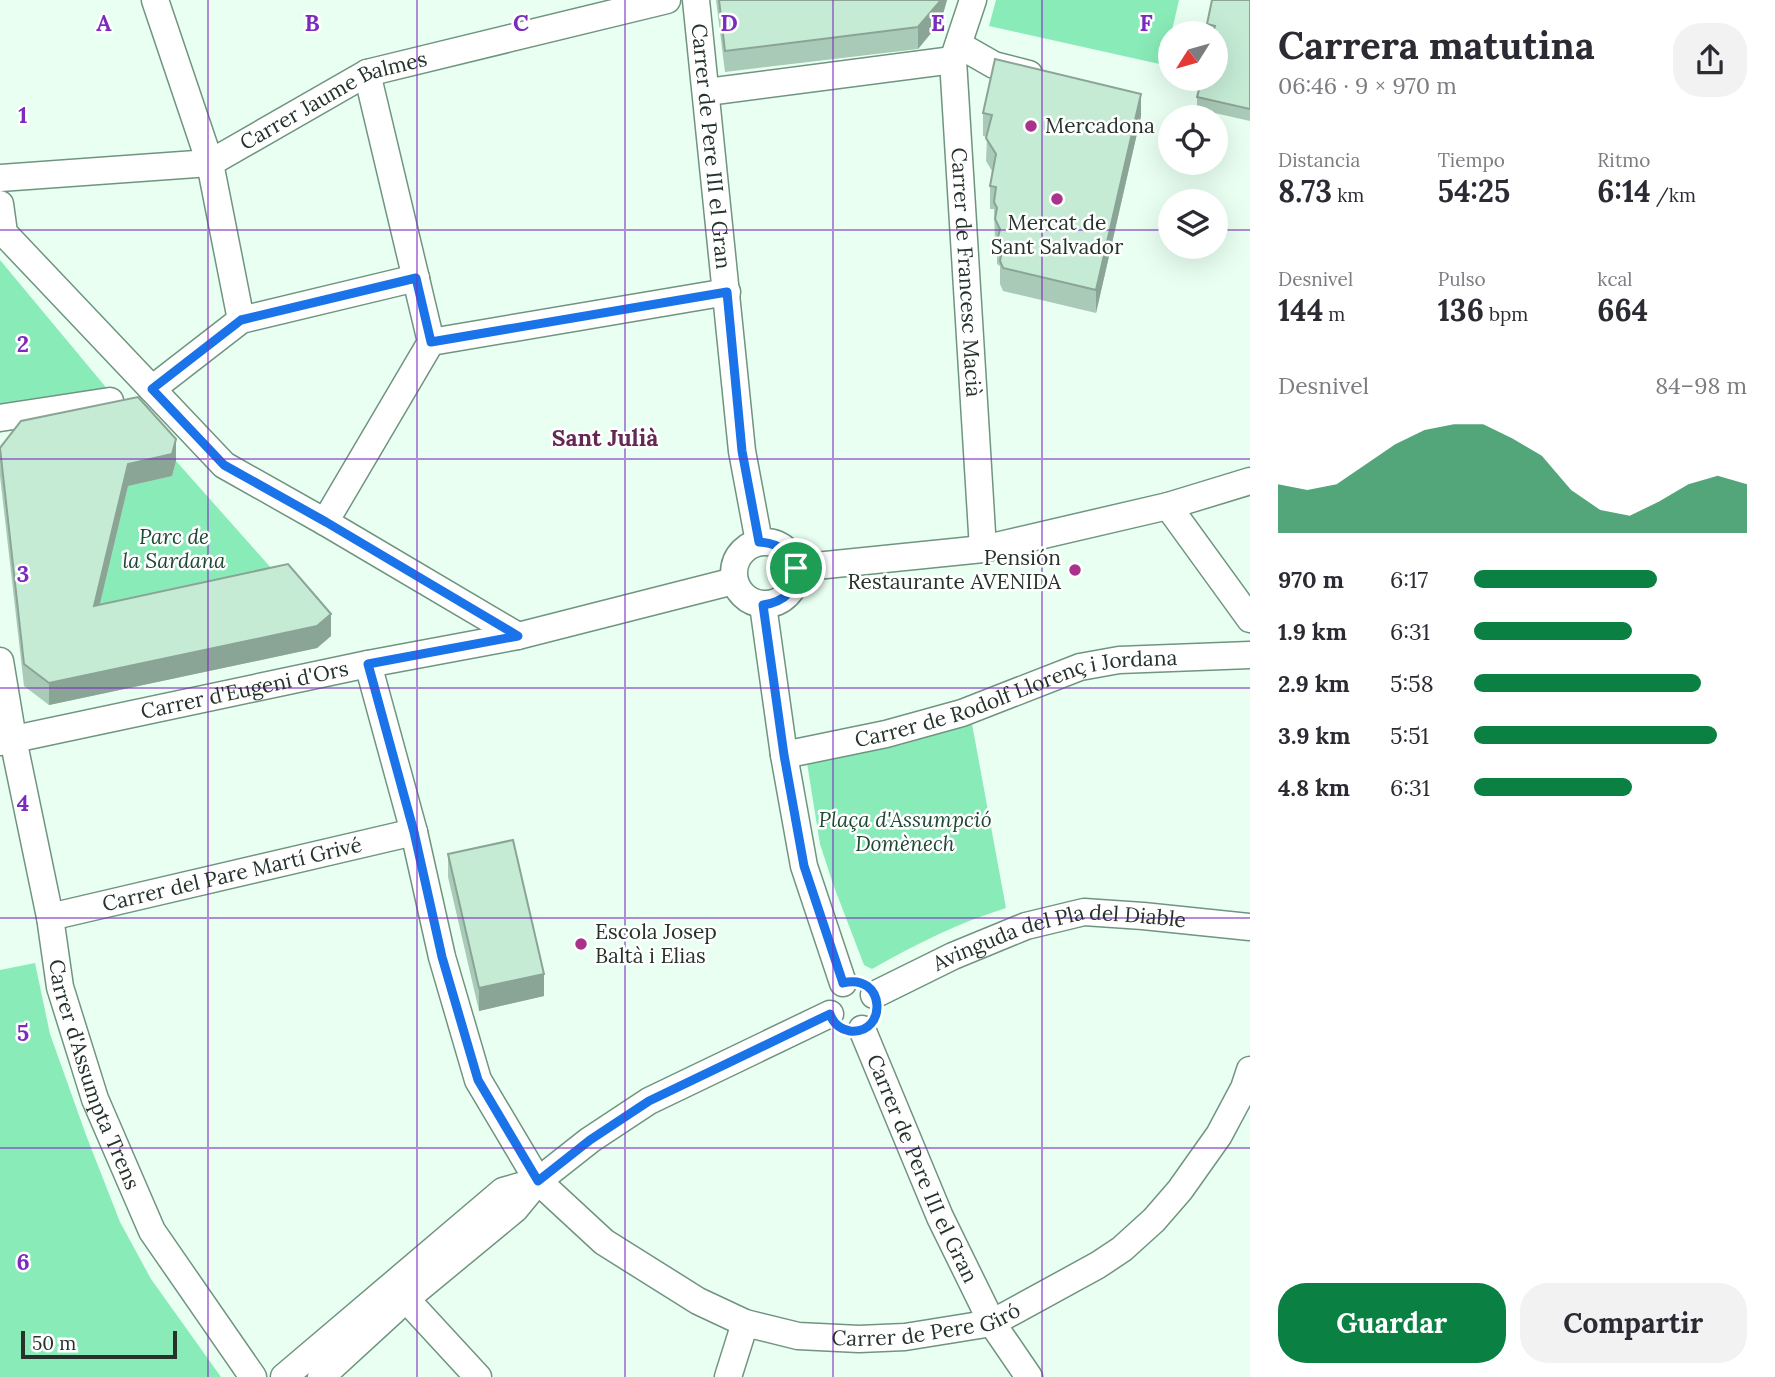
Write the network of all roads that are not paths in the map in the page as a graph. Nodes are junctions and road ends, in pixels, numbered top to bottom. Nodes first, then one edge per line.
1 (155, 0) edge
2 (667, 0) edge
3 (696, 0) edge
4 (973, 0) edge
5 (956, 53) junction
6 (367, 73) junction
7 (1048, 78) edge
8 (707, 92) junction
9 (210, 163) junction
10 (0, 178) edge
11 (0, 204) edge
12 (416, 278) junction
13 (727, 292) junction
14 (241, 320) junction
15 (431, 342) junction
16 (152, 389) junction
17 (110, 401) edge
18 (0, 418) edge
19 (1250, 481) edge
20 (1168, 506) junction
21 (326, 522) junction
22 (759, 542) junction
23 (983, 549) junction
24 (796, 568) junction
25 (734, 581) junction
26 (763, 605) junction
27 (1250, 619) edge
28 (518, 636) junction
29 (1250, 655) edge
30 (0, 661) edge
31 (368, 664) junction
32 (6, 741) edge
33 (784, 755) junction
34 (414, 832) junction
35 (50, 917) junction
36 (1250, 927) edge
37 (843, 983) junction
38 (874, 995) junction
39 (830, 1014) junction
40 (862, 1029) junction
41 (1250, 1070) edge
42 (538, 1181) junction
43 (406, 1299) junction
44 (745, 1323) junction
45 (992, 1323) junction
46 (253, 1377) edge
47 (284, 1377) edge
48 (321, 1377) edge
49 (478, 1377) edge
50 (728, 1377) edge
51 (1028, 1377) edge

1 - 9 street
2 - 6 street, Carrer Jaume Balmes
3 - 8 street, Carrer de Pere III el Gran
4 - 5 street, Carrer de Francesc Macià
5 - 7 street
5 - 8 street
5 - 23 street, Carrer de Francesc Macià
6 - 9 street, Carrer Jaume Balmes
6 - 12 street
8 - 13 street, Carrer de Pere III el Gran
9 - 10 street, Carrer Jaume Balmes
9 - 14 street
11 - 16 street
12 - 14 street
12 - 15 street
13 - 15 street
13 - 22 street, Carrer de Pere III el Gran
14 - 16 street
15 - 21 street
16 - 21 street
17 - 18 street
19 - 20 street
20 - 23 street
20 - 27 street
21 - 28 street
22 - 24 street
22 - 25 street
23 - 24 street
24 - 26 street
25 - 26 street
25 - 28 street, Carrer d'Eugeni d'Ors
26 - 33 street
28 - 31 street, Carrer d'Eugeni d'Ors
29 - 33 street, Carrer de Rodolf Llorenç i Jordana
30 - 32 street, Carrer d'Assumpta Trens
31 - 32 street, Carrer d'Eugeni d'Ors
31 - 34 street, Carrer de Pere Giró
32 - 35 street, Carrer d'Assumpta Trens
33 - 37 street
34 - 35 street, Carrer del Pare Martí Grivé
34 - 42 street, Carrer de Pere Giró
35 - 46 street, Carrer d'Assumpta Trens
36 - 38 street, Avinguda del Pla del Diable
37 - 38 street
37 - 39 street
38 - 40 street
39 - 40 street
39 - 42 street
40 - 45 street, Carrer de Pere III el Gran
41 - 45 street, Carrer de Pere Giró
42 - 43 street
42 - 44 street, Carrer de Pere Giró
42 - 47 street
43 - 48 street
43 - 49 street
44 - 45 street, Carrer de Pere Giró
44 - 50 street
45 - 51 street, Carrer de Pere III el Gran

